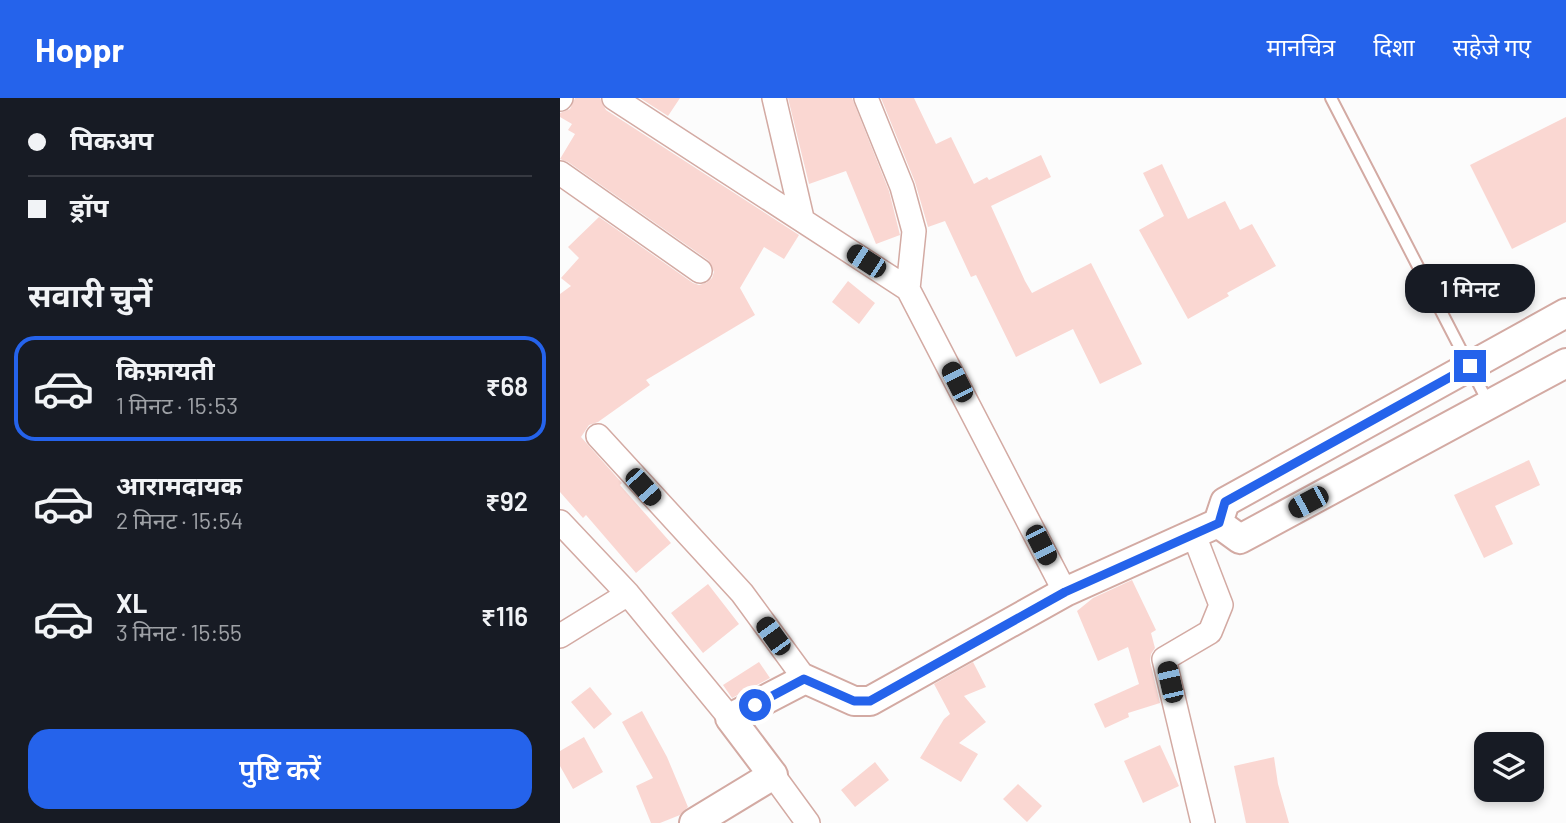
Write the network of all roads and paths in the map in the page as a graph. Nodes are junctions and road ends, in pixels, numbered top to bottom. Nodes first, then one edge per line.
1 (614, 98) edge
2 (774, 98) edge
3 (866, 98) edge
4 (1331, 98) edge
5 (560, 173) edge
6 (802, 218) junction
7 (700, 271) dead end
8 (908, 289) junction
9 (1566, 313) edge
10 (1566, 363) edge
11 (1470, 366) junction
12 (1489, 404) junction
13 (598, 436) dead end
14 (560, 522) edge
15 (1206, 529) junction
16 (1065, 592) junction
17 (628, 594) junction
18 (560, 636) edge
19 (804, 679) junction
20 (730, 718) junction
21 (773, 775) junction
22 (694, 823) edge
23 (808, 823) edge
24 (1203, 823) edge

1 - 6 street
2 - 6 street
3 - 8 street
4 - 11 lane
5 - 7 street
6 - 8 street
8 - 16 street
9 - 11 street
10 - 12 street
11 - 12 lane
11 - 15 street
12 - 15 street
13 - 19 street
14 - 17 street
15 - 16 street
15 - 24 street
16 - 19 street
17 - 18 street
17 - 20 street
19 - 20 street
20 - 21 street
21 - 22 street
21 - 23 street

